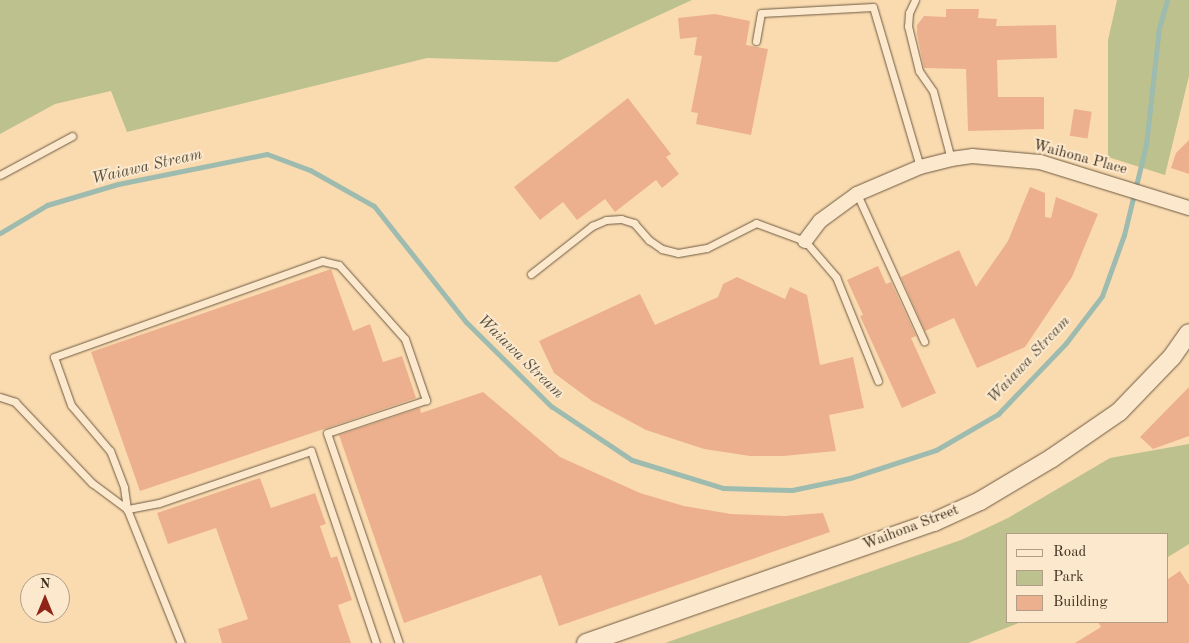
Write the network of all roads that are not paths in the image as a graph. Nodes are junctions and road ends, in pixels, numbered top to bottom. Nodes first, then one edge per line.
1 (915, 0) edge
2 (756, 41) dead end
3 (72, 136) dead end
4 (951, 159) junction
5 (920, 166) junction
6 (0, 175) edge
7 (857, 194) junction
8 (1183, 206) edge
9 (805, 241) junction
10 (531, 274) dead end
11 (1189, 333) edge
12 (924, 341) dead end
13 (878, 380) dead end
14 (0, 397) edge
15 (128, 509) junction
16 (181, 643) edge
17 (376, 643) edge
18 (399, 643) edge
19 (586, 643) edge

1 - 4 lane
2 - 5 lane
3 - 6 lane
4 - 5 street, Waihona Place
4 - 8 street, Waihona Place
5 - 7 street, Waihona Place
7 - 9 street, Waihona Place
7 - 12 lane
9 - 10 lane
9 - 13 lane
11 - 19 street, Waihona Street
14 - 15 lane
15 - 16 lane
15 - 17 lane
15 - 18 lane

